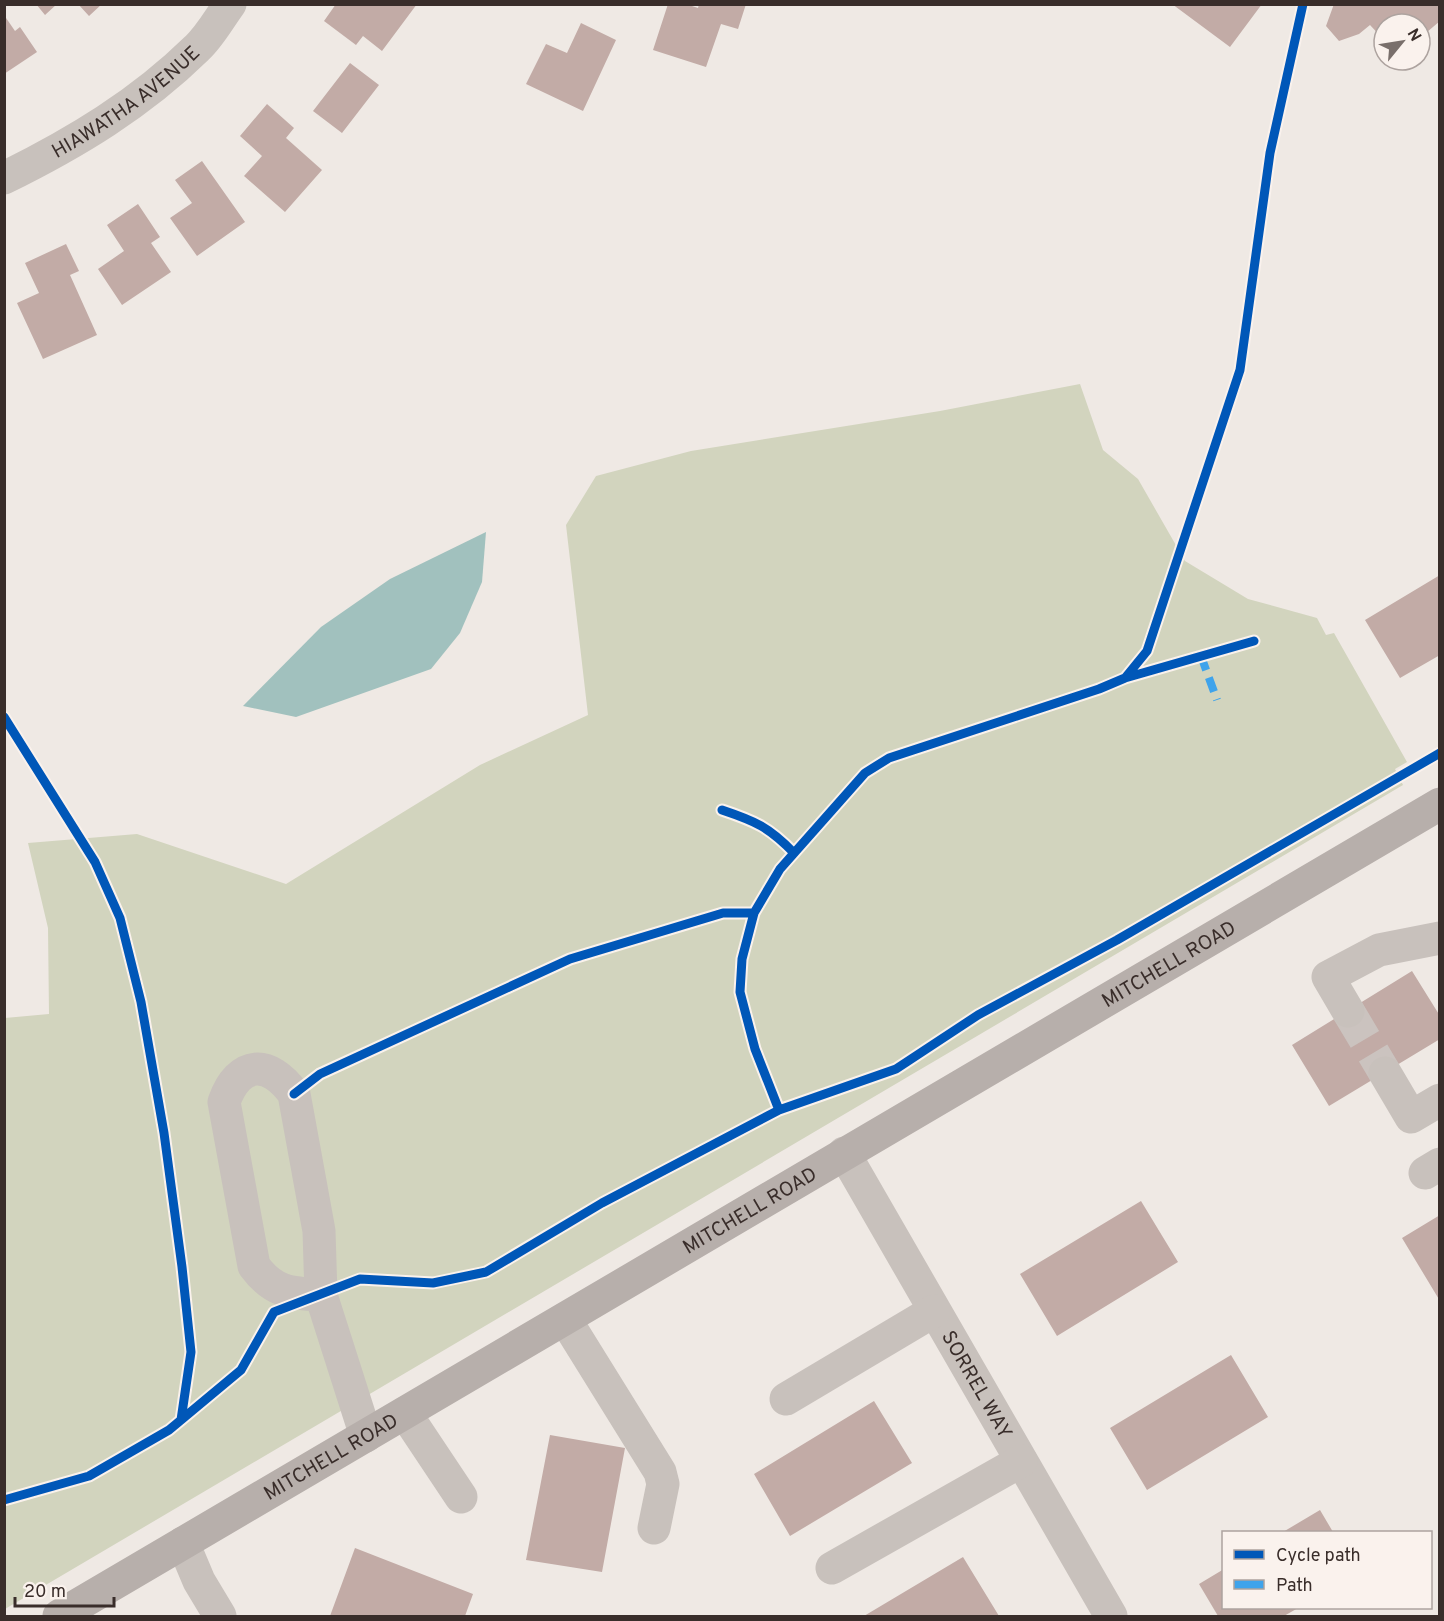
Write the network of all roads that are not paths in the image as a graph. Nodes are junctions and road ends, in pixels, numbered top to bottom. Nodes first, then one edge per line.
1 (230, 4) edge
2 (4, 178) edge
3 (1440, 804) edge
4 (1440, 938) edge
5 (1348, 1011) tunnel mouth
6 (1385, 1073) tunnel mouth
7 (1440, 1100) edge
8 (844, 1153) junction
9 (321, 1294) junction
10 (934, 1311) junction
11 (565, 1319) junction
12 (786, 1399) dead end
13 (405, 1413) junction
14 (366, 1436) junction
15 (1021, 1461) junction
16 (461, 1497) dead end
17 (654, 1528) dead end
18 (183, 1543) junction
19 (832, 1568) dead end
20 (60, 1617) edge
21 (220, 1617) edge
22 (1111, 1617) edge

1 - 2 street, HIAWATHA AVENUE
3 - 8 main road, MITCHELL ROAD
4 - 5 street
6 - 7 street
8 - 10 street, SORREL WAY
8 - 11 main road, MITCHELL ROAD
9 - 9 street
9 - 14 street
10 - 12 street
10 - 15 street, SORREL WAY
11 - 13 main road, MITCHELL ROAD
11 - 17 street
13 - 14 main road, MITCHELL ROAD
13 - 16 street
14 - 18 main road, MITCHELL ROAD
15 - 19 street
15 - 22 street, SORREL WAY
18 - 20 main road, MITCHELL ROAD
18 - 21 street

